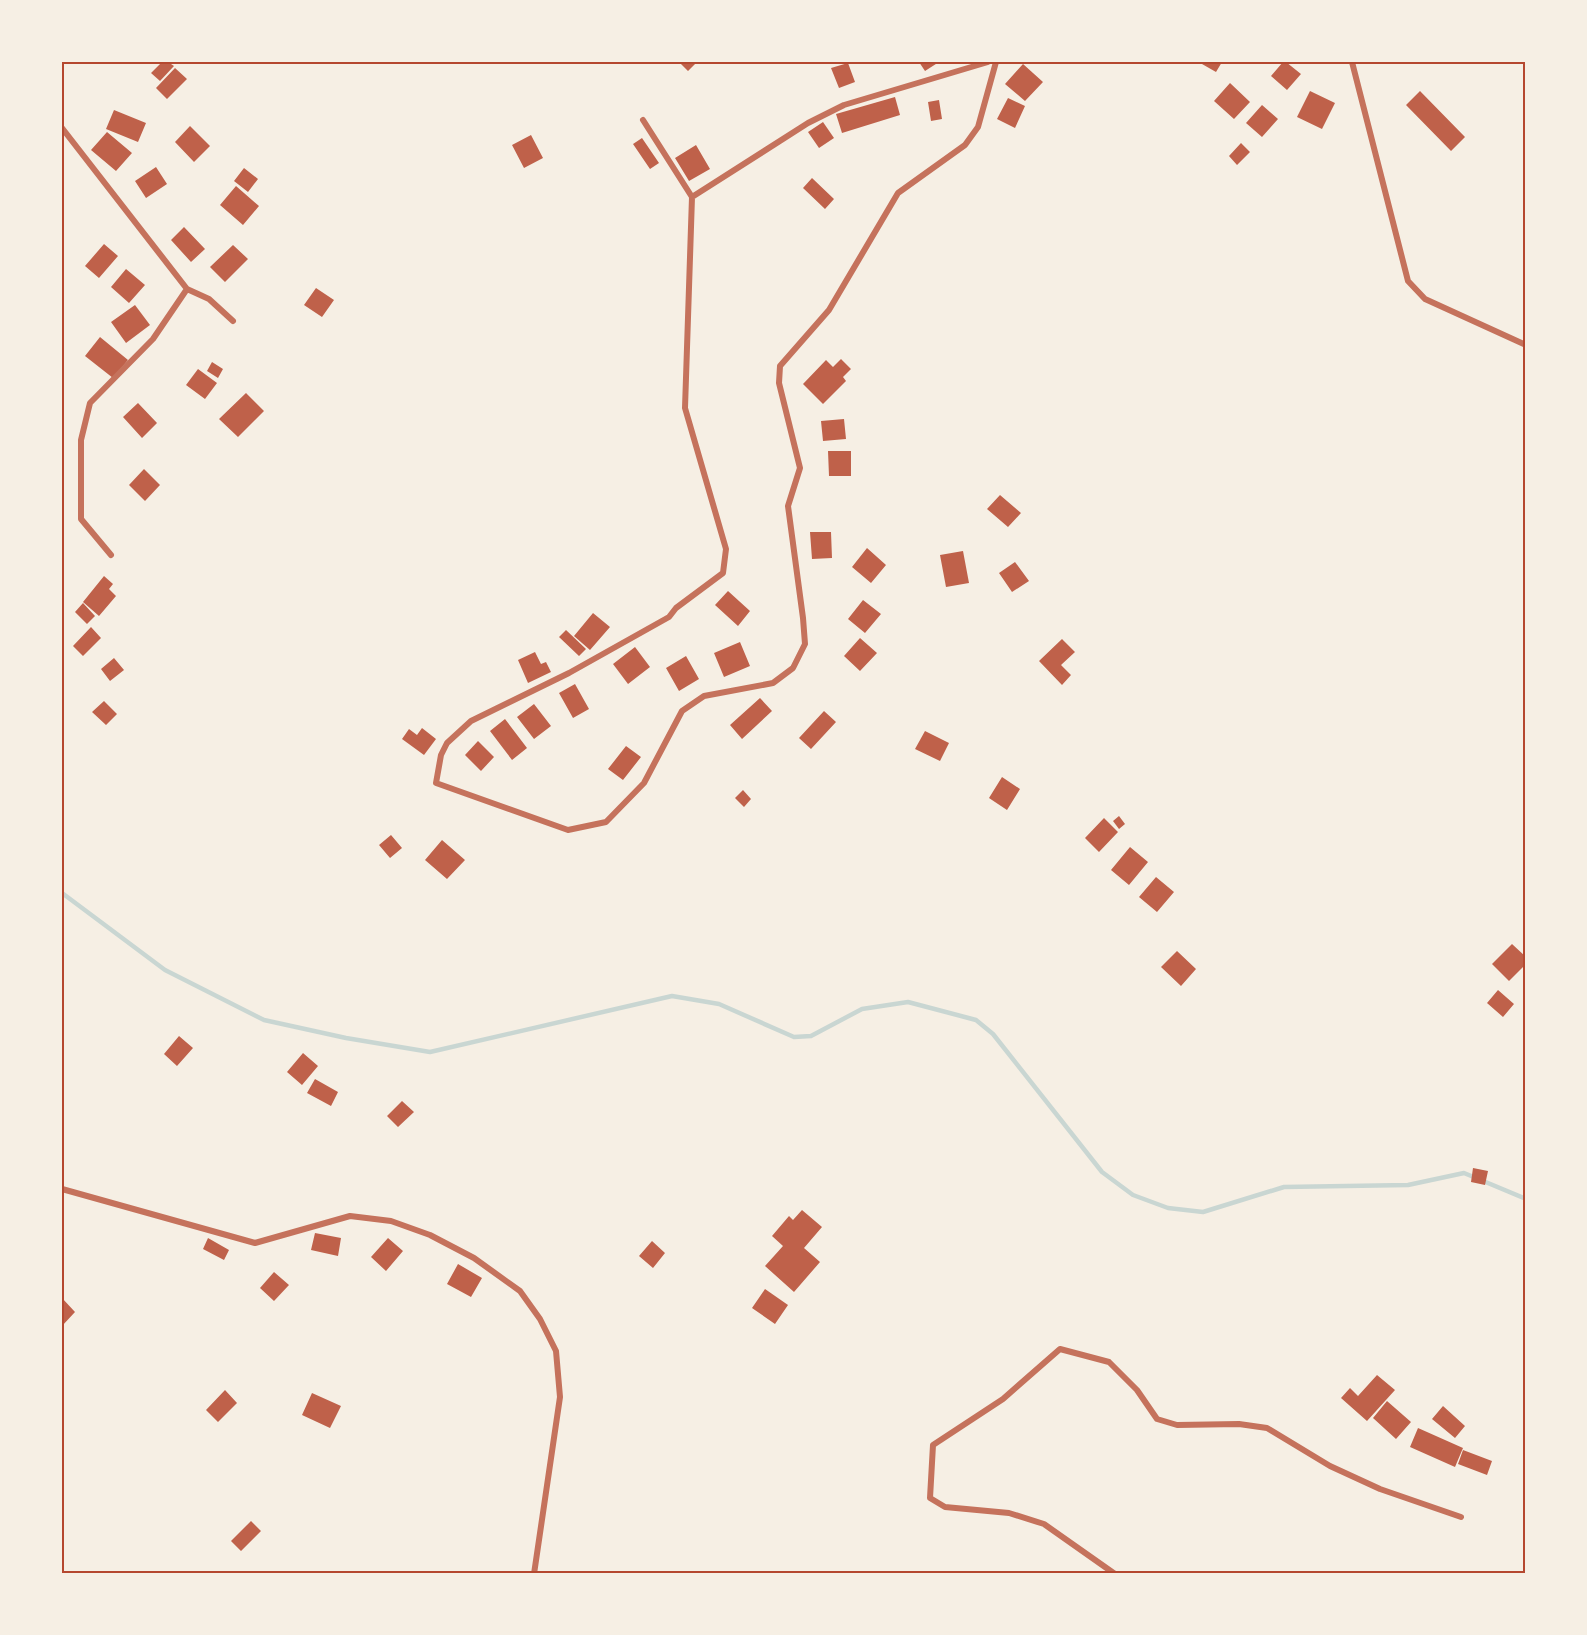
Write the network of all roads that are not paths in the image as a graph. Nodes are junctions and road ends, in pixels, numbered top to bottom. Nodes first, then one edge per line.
1 (988, 62) edge
2 (996, 62) edge
3 (1352, 62) edge
4 (643, 120) dead end
5 (62, 128) edge
6 (692, 197) junction
7 (187, 289) junction
8 (233, 321) dead end
9 (1526, 345) edge
10 (111, 555) dead end
11 (62, 1189) edge
12 (1461, 1516) dead end
13 (534, 1574) edge
14 (1115, 1574) edge

1 - 6 street
2 - 6 street
3 - 9 street
4 - 6 street
5 - 7 street
7 - 8 street
7 - 10 street
11 - 13 street
12 - 14 street

